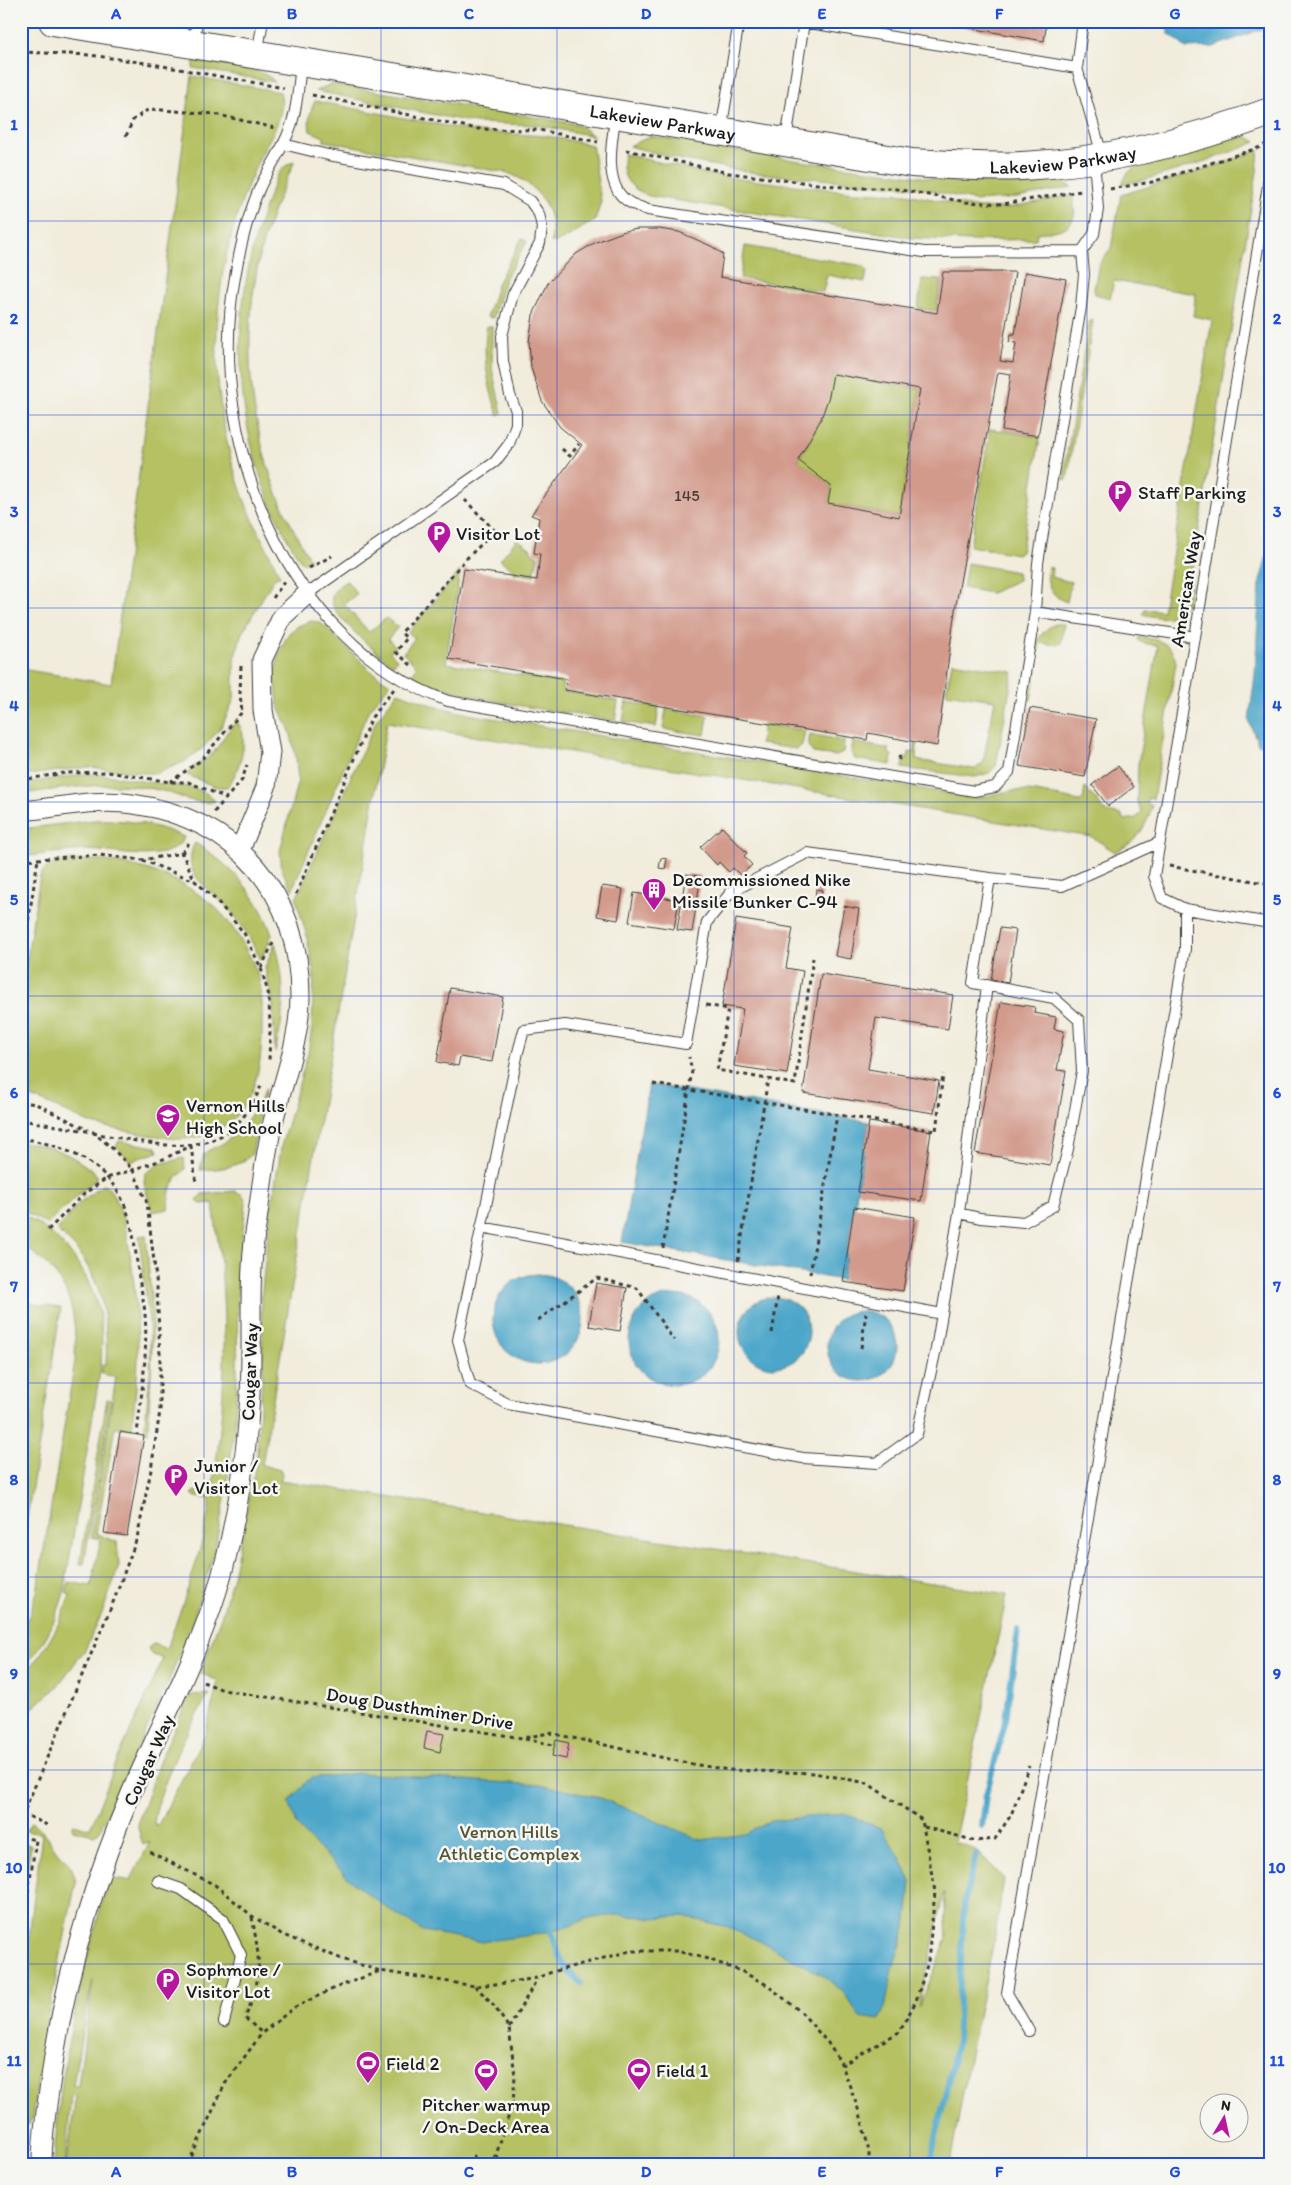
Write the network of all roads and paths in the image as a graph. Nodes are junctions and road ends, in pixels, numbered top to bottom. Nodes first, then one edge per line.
1 (53, 21) edge
2 (263, 21) edge
3 (739, 21) edge
4 (1083, 21) edge
5 (804, 22) edge
6 (195, 33) edge
7 (257, 55) junction
8 (301, 62) junction
9 (1077, 68) junction
10 (1270, 112) edge
11 (616, 114) junction
12 (278, 129) dead end
13 (721, 131) junction
14 (126, 136) dead end
15 (785, 142) junction
16 (283, 144) junction
17 (1098, 158) junction
18 (1270, 173) edge
19 (1082, 251) junction
20 (579, 444) dead end
21 (562, 449) dead end
22 (465, 499) dead end
23 (307, 594) junction
24 (1035, 612) junction
25 (1195, 636) junction
26 (400, 680) junction
27 (242, 712) dead end
28 (900, 753) dead end
29 (899, 760) dead end
30 (21, 780) edge
31 (170, 782) junction
32 (227, 798) dead end
33 (21, 811) edge
34 (1160, 842) junction
35 (240, 850) junction
36 (38, 859) junction
37 (21, 860) edge
38 (142, 860) junction
39 (1156, 863) junction
40 (990, 878) junction
41 (195, 881) junction
42 (1270, 884) edge
43 (1185, 909) junction
44 (286, 915) junction
45 (1270, 924) edge
46 (813, 958) dead end
47 (21, 968) edge
48 (261, 968) junction
49 (987, 985) junction
50 (693, 1003) junction
51 (686, 1044) junction
52 (267, 1067) dead end
53 (943, 1074) dead end
54 (768, 1079) junction
55 (262, 1084) dead end
56 (653, 1084) dead end
57 (690, 1090) junction
58 (21, 1102) edge
59 (764, 1102) junction
60 (837, 1115) junction
61 (21, 1120) edge
62 (93, 1132) junction
63 (21, 1138) edge
64 (190, 1146) junction
65 (133, 1170) junction
66 (107, 1178) junction
67 (196, 1183) dead end
68 (960, 1213) junction
69 (481, 1227) junction
70 (48, 1230) dead end
71 (660, 1261) junction
72 (736, 1275) junction
73 (780, 1283) junction
74 (808, 1289) junction
75 (868, 1300) junction
76 (942, 1314) junction
77 (538, 1320) dead end
78 (772, 1333) dead end
79 (674, 1340) dead end
80 (861, 1348) dead end
81 (137, 1435) dead end
82 (186, 1676) junction
83 (522, 1738) junction
84 (554, 1745) dead end
85 (1030, 1763) dead end
86 (22, 1813) edge
87 (21, 1826) edge
88 (48, 1826) dead end
89 (924, 1827) junction
90 (21, 1838) edge
91 (150, 1852) dead end
92 (158, 1881) dead end
93 (252, 1916) junction
94 (21, 1938) edge
95 (380, 1971) junction
96 (537, 1978) junction
97 (475, 1986) junction
98 (224, 2022) dead end
99 (509, 2028) junction
100 (1029, 2031) dead end
101 (262, 2033) junction
102 (842, 2065) junction
103 (473, 2155) dead end
104 (496, 2156) junction
105 (42, 2164) edge
106 (188, 2164) edge
107 (479, 2164) edge
108 (488, 2164) edge
109 (502, 2164) edge
110 (869, 2164) edge

1 - 6 street, Lakeview Parkway
2 - 7 lane
3 - 13 lane
4 - 9 lane
5 - 9 lane
5 - 15 lane
6 - 7 street, Lakeview Parkway
7 - 8 street, Lakeview Parkway
8 - 11 street, Lakeview Parkway
8 - 16 lane
9 - 17 lane
10 - 17 street, Lakeview Parkway
11 - 13 street, Lakeview Parkway
11 - 19 lane
12 - 14 path
13 - 15 street, Lakeview Parkway
15 - 17 street, Lakeview Parkway
16 - 23 lane
16 - 23 lane
17 - 19 lane
18 - 25 lane, American Way
19 - 24 lane
20 - 21 path
22 - 26 path
23 - 26 lane
23 - 35 street
24 - 25 lane
24 - 26 lane
25 - 34 lane, American Way
26 - 44 path
27 - 31 path
28 - 29 path
30 - 31 path
31 - 32 path
33 - 35 street, Cougar Way
34 - 39 lane, American Way
34 - 40 lane
35 - 44 street, Cougar Way
36 - 37 path
36 - 38 path
36 - 47 path
38 - 41 path
38 - 41 path
39 - 42 path
39 - 43 lane, American Way
40 - 49 lane
40 - 50 lane
41 - 48 path
43 - 45 lane, American Way
43 - 100 lane
44 - 48 path
44 - 82 street, Cougar Way
46 - 54 path
48 - 52 path
49 - 68 lane
49 - 68 lane
50 - 51 lane
50 - 54 path
51 - 57 path
51 - 69 lane
53 - 60 path
54 - 59 path
55 - 64 path
56 - 57 path
57 - 59 path
57 - 71 path
58 - 62 path
59 - 60 path
59 - 72 path
60 - 74 path
61 - 62 path
62 - 64 path
62 - 65 path
63 - 66 path
64 - 65 path
64 - 67 path
65 - 66 path
65 - 86 path
66 - 70 path
66 - 81 path
68 - 76 lane
69 - 71 lane
69 - 76 lane
71 - 72 lane
72 - 73 lane
73 - 74 lane
73 - 78 path
74 - 75 lane
75 - 76 lane
75 - 80 path
77 - 79 path
82 - 83 path, Doug Dusthminer Drive
82 - 105 street, Cougar Way
83 - 84 path
83 - 89 path, Doug Dusthminer Drive
85 - 89 path
86 - 87 path
86 - 88 path
89 - 102 path
90 - 94 path
91 - 93 path
92 - 98 lane
93 - 95 path
93 - 101 path
95 - 97 path
95 - 101 path
96 - 97 path
96 - 99 path
96 - 102 path
97 - 99 path
99 - 104 path
101 - 106 path
102 - 110 path
103 - 107 path
104 - 108 path
104 - 109 path

